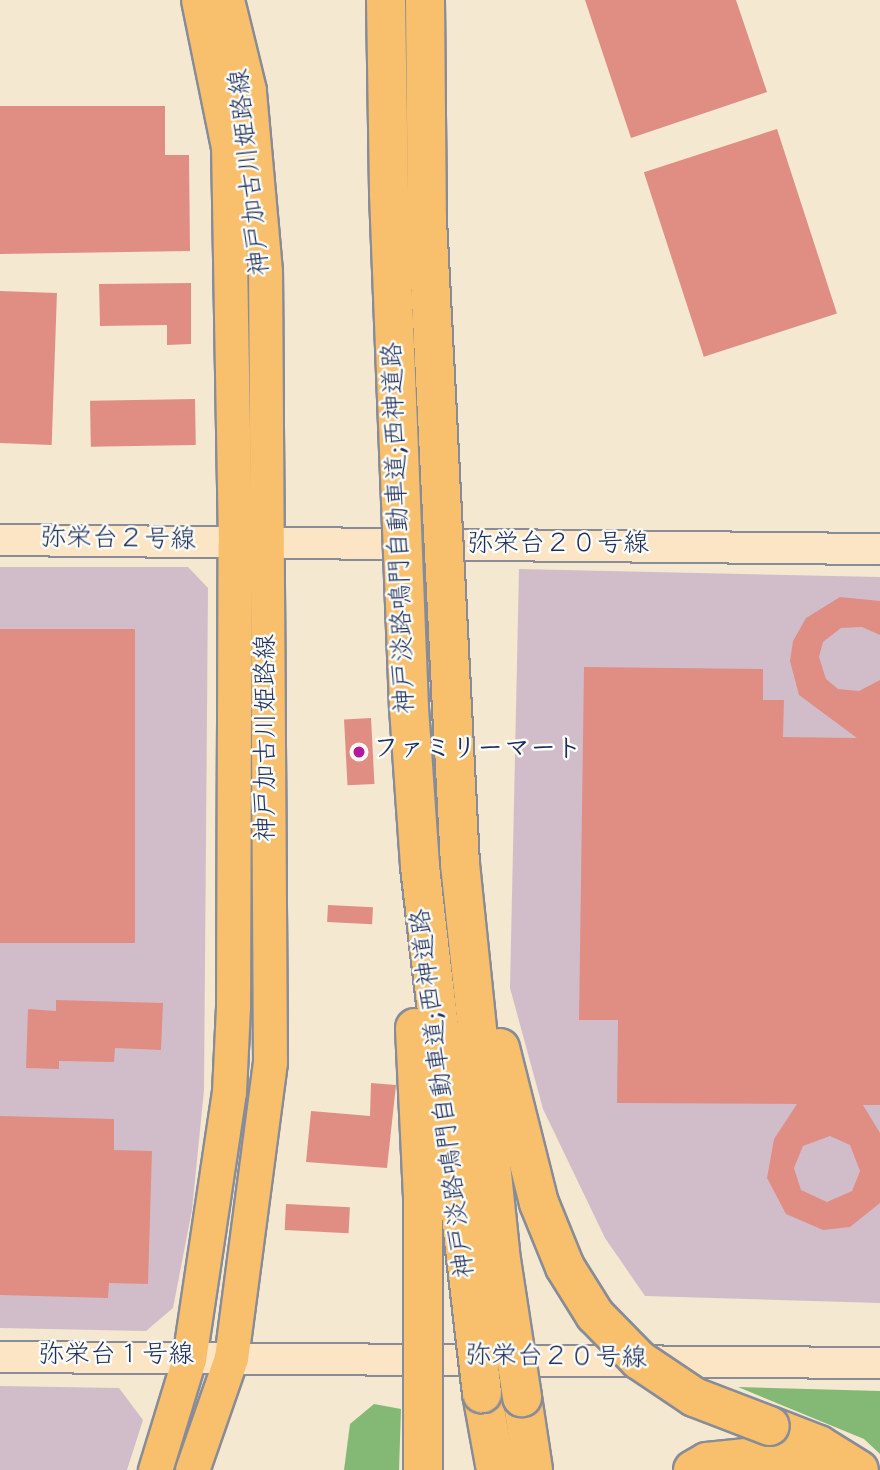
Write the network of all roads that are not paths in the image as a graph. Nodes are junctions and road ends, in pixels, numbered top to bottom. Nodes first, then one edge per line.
1 (198, 0) edge
2 (227, 0) edge
3 (386, 0) edge
4 (425, 0) edge
5 (0, 540) edge
6 (235, 544) junction
7 (268, 544) junction
8 (880, 549) edge
9 (420, 867) junction
10 (465, 937) junction
11 (0, 1357) edge
12 (231, 1358) junction
13 (189, 1359) junction
14 (880, 1363) edge
15 (155, 1470) edge
16 (192, 1470) edge
17 (423, 1470) edge
18 (496, 1470) edge
19 (533, 1470) edge
20 (693, 1470) edge
21 (820, 1470) edge
22 (859, 1470) edge

1 - 6 main road, 神戸加古川姫路線
2 - 7 main road, 神戸加古川姫路線
3 - 9 highway, 神戸淡路鳴門自動車道;西神道路, bridge
4 - 10 highway, 神戸淡路鳴門自動車道;西神道路, bridge
5 - 6 street, 弥栄台２号線
6 - 7 street, 弥栄台２０号線
6 - 13 main road, 神戸加古川姫路線
7 - 8 street, 弥栄台２０号線
7 - 12 main road, 神戸加古川姫路線
9 - 17 highway, bridge
9 - 18 highway, 神戸淡路鳴門自動車道;西神道路, bridge
10 - 19 highway, 神戸淡路鳴門自動車道;西神道路, bridge
10 - 22 highway, bridge
11 - 13 street, 弥栄台１号線
12 - 13 street, 弥栄台１号線
12 - 14 street, 弥栄台２０号線
12 - 16 main road, 神戸加古川姫路線
13 - 15 main road, 神戸加古川姫路線
20 - 21 highway

